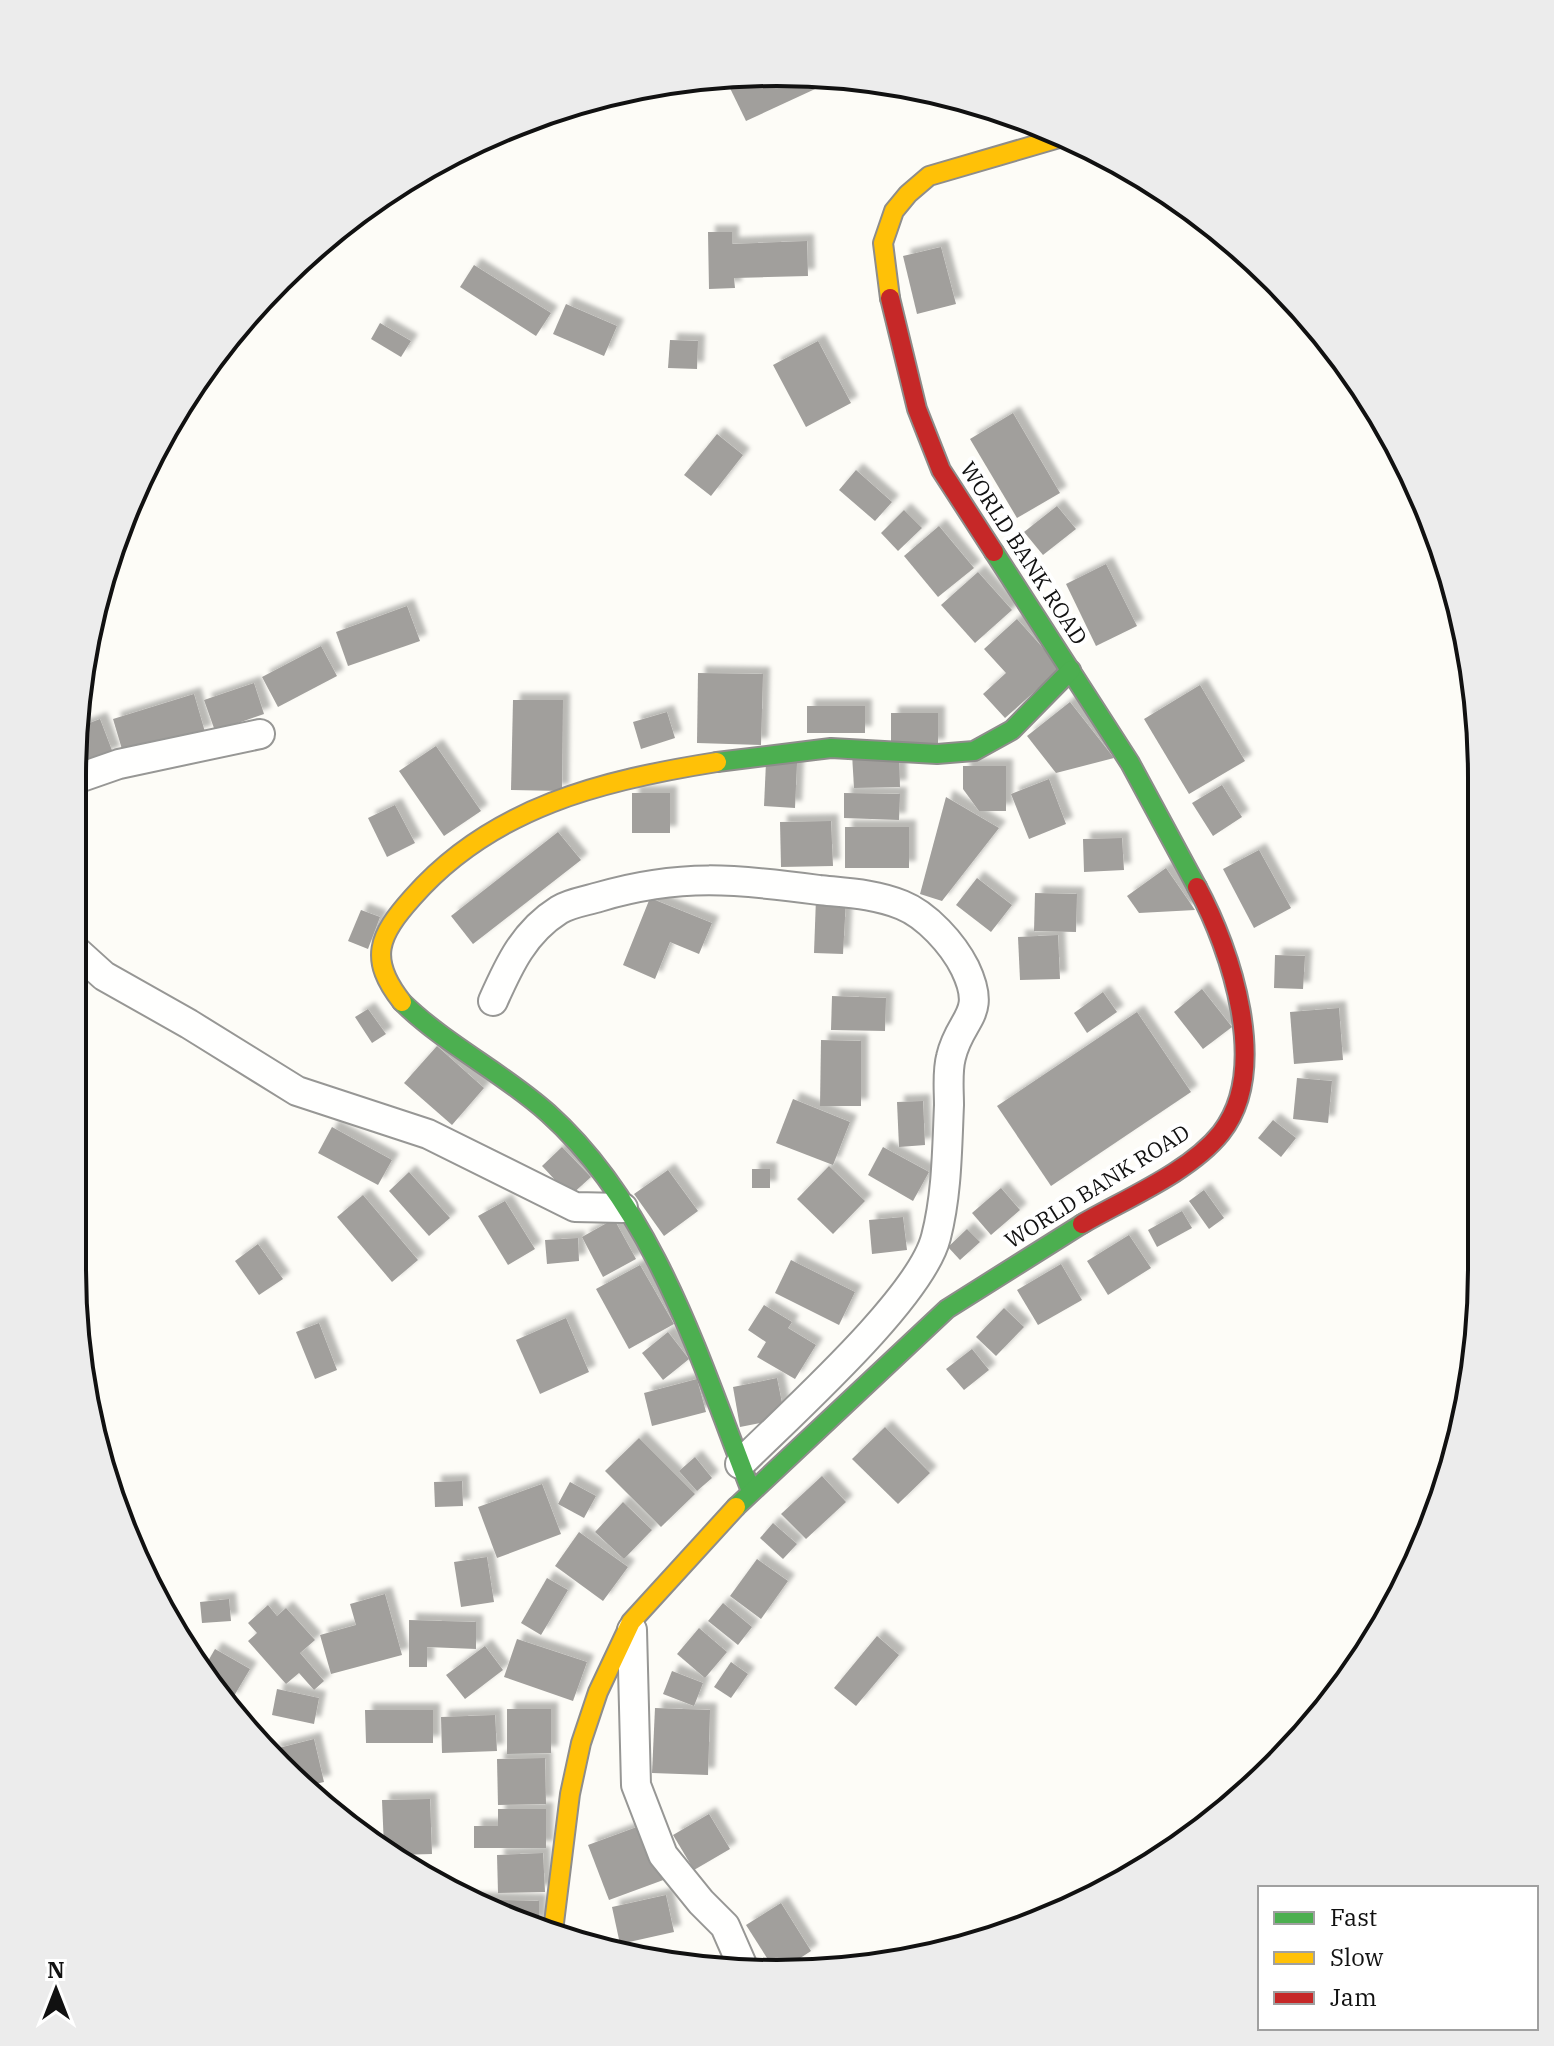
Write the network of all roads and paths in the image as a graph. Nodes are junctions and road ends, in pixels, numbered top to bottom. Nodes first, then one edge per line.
1 (1047, 142) edge
2 (1071, 670) junction
3 (260, 734) dead end
4 (86, 775) edge
5 (86, 960) edge
6 (493, 1001) dead end
7 (623, 1208) junction
8 (740, 1464) junction
9 (751, 1491) junction
10 (631, 1622) junction
11 (554, 1923) edge
12 (740, 1959) edge

1 - 2 main road, WORLD BANK ROAD
2 - 7 main road
2 - 9 main road, WORLD BANK ROAD
3 - 4 street
5 - 7 street
6 - 8 street
7 - 8 main road
8 - 9 main road
9 - 10 main road, WORLD BANK ROAD
10 - 11 main road, WORLD BANK ROAD
10 - 12 street

